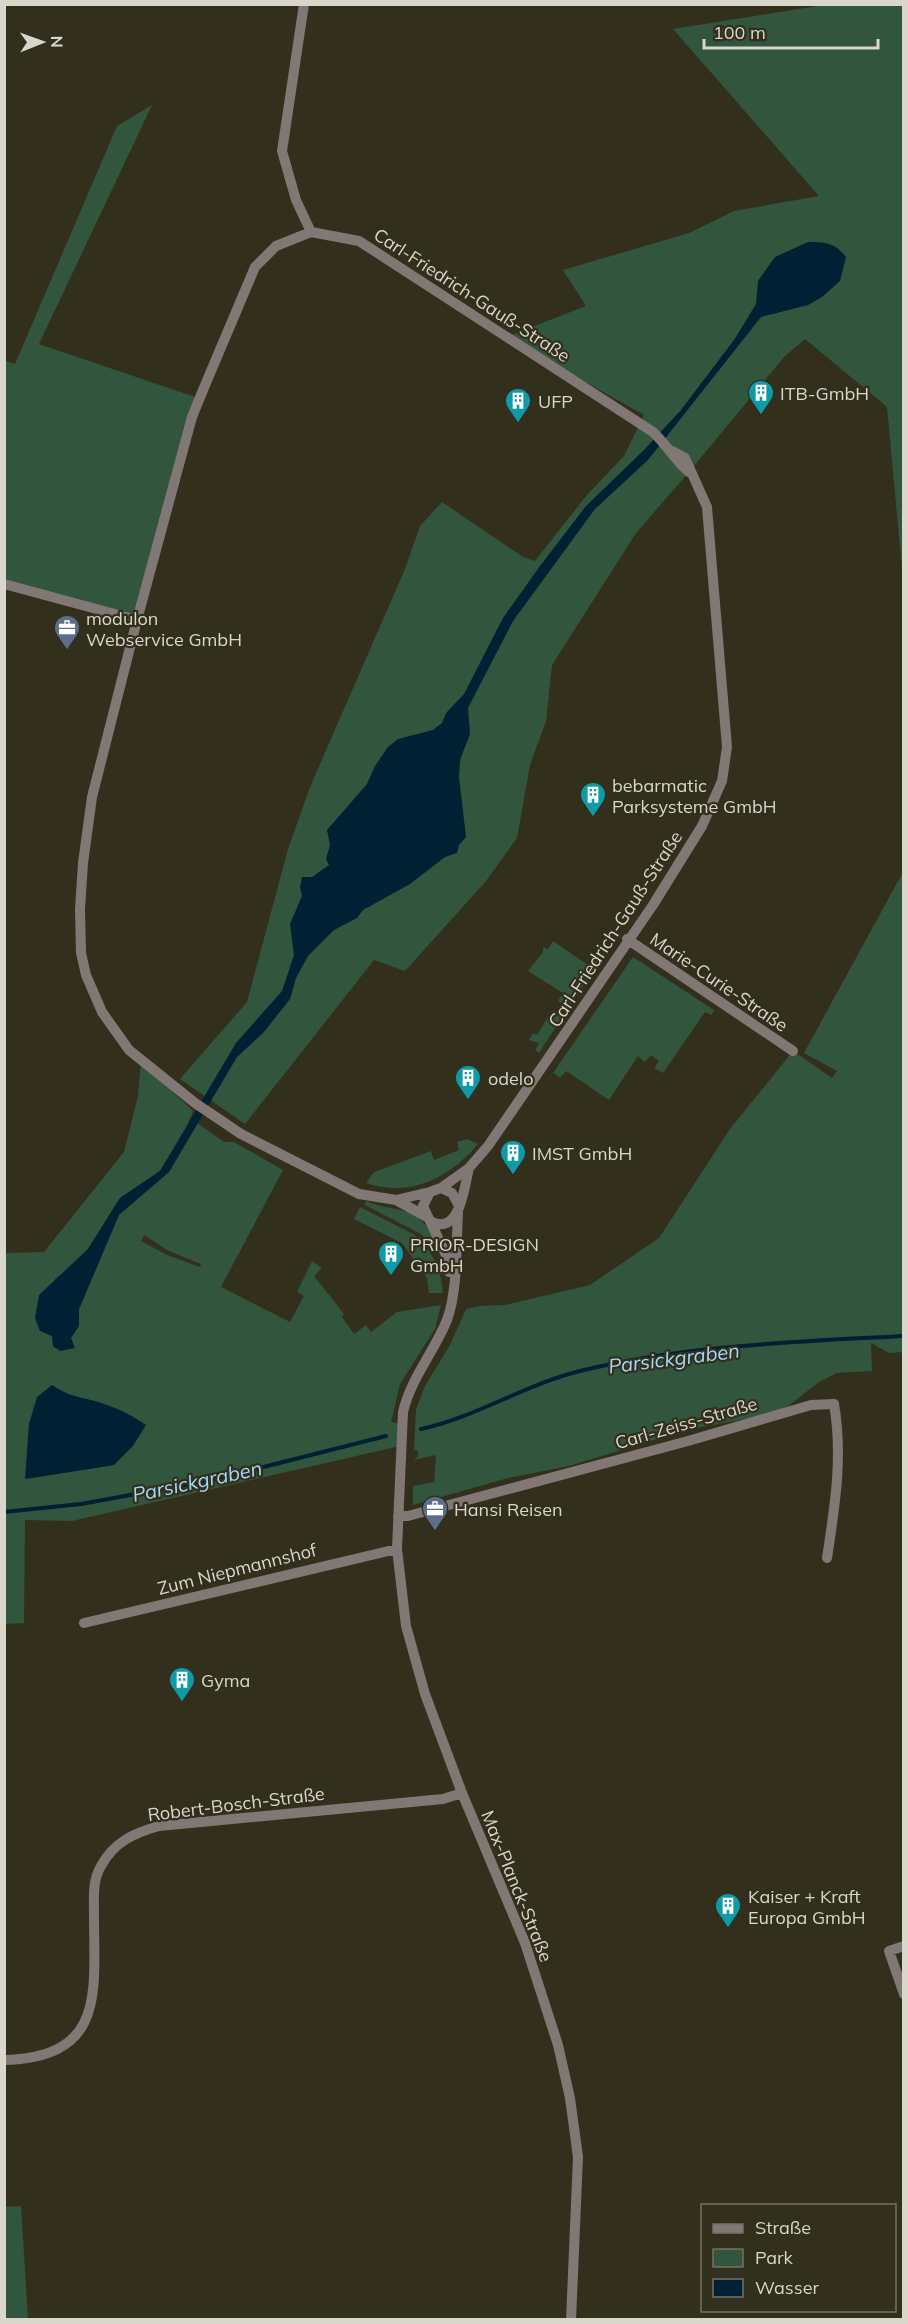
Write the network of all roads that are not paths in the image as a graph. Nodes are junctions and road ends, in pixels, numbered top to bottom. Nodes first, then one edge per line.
1 (304, 4) edge
2 (311, 232) junction
3 (5, 584) edge
4 (137, 620) junction
5 (627, 939) junction
6 (793, 1051) dead end
7 (469, 1168) junction
8 (435, 1190) junction
9 (396, 1200) junction
10 (458, 1209) junction
11 (428, 1219) junction
12 (452, 1290) junction
13 (400, 1470) joint
14 (398, 1516) junction
15 (397, 1549) junction
16 (827, 1558) dead end
17 (84, 1623) dead end
18 (462, 1793) junction
19 (903, 1947) edge
20 (903, 1994) edge
21 (4, 2060) edge
22 (571, 2319) edge

1 - 2 street
2 - 4 street, Carl-Friedrich-Gauß-Straße
2 - 5 street, Carl-Friedrich-Gauß-Straße
3 - 4 street
4 - 9 street, Carl-Friedrich-Gauß-Straße
5 - 6 street, Marie-Curie-Straße
5 - 7 street, Carl-Friedrich-Gauß-Straße
7 - 8 street, Carl-Friedrich-Gauß-Straße
7 - 10 street, Carl-Friedrich-Gauß-Straße
8 - 9 street, Carl-Friedrich-Gauß-Straße
8 - 10 street
8 - 11 street
9 - 11 street, Carl-Friedrich-Gauß-Straße
10 - 11 street
10 - 12 street, Carl-Friedrich-Gauß-Straße
11 - 12 street, Carl-Friedrich-Gauß-Straße
12 - 13 street, Carl-Friedrich-Gauß-Straße
13 - 14 street, Max-Planck-Straße
14 - 15 street, Max-Planck-Straße
14 - 16 street, Carl-Zeiss-Straße
15 - 17 street, Zum Niepmannshof
15 - 18 street, Max-Planck-Straße
18 - 21 street, Robert-Bosch-Straße
18 - 22 street, Max-Planck-Straße
19 - 20 street

